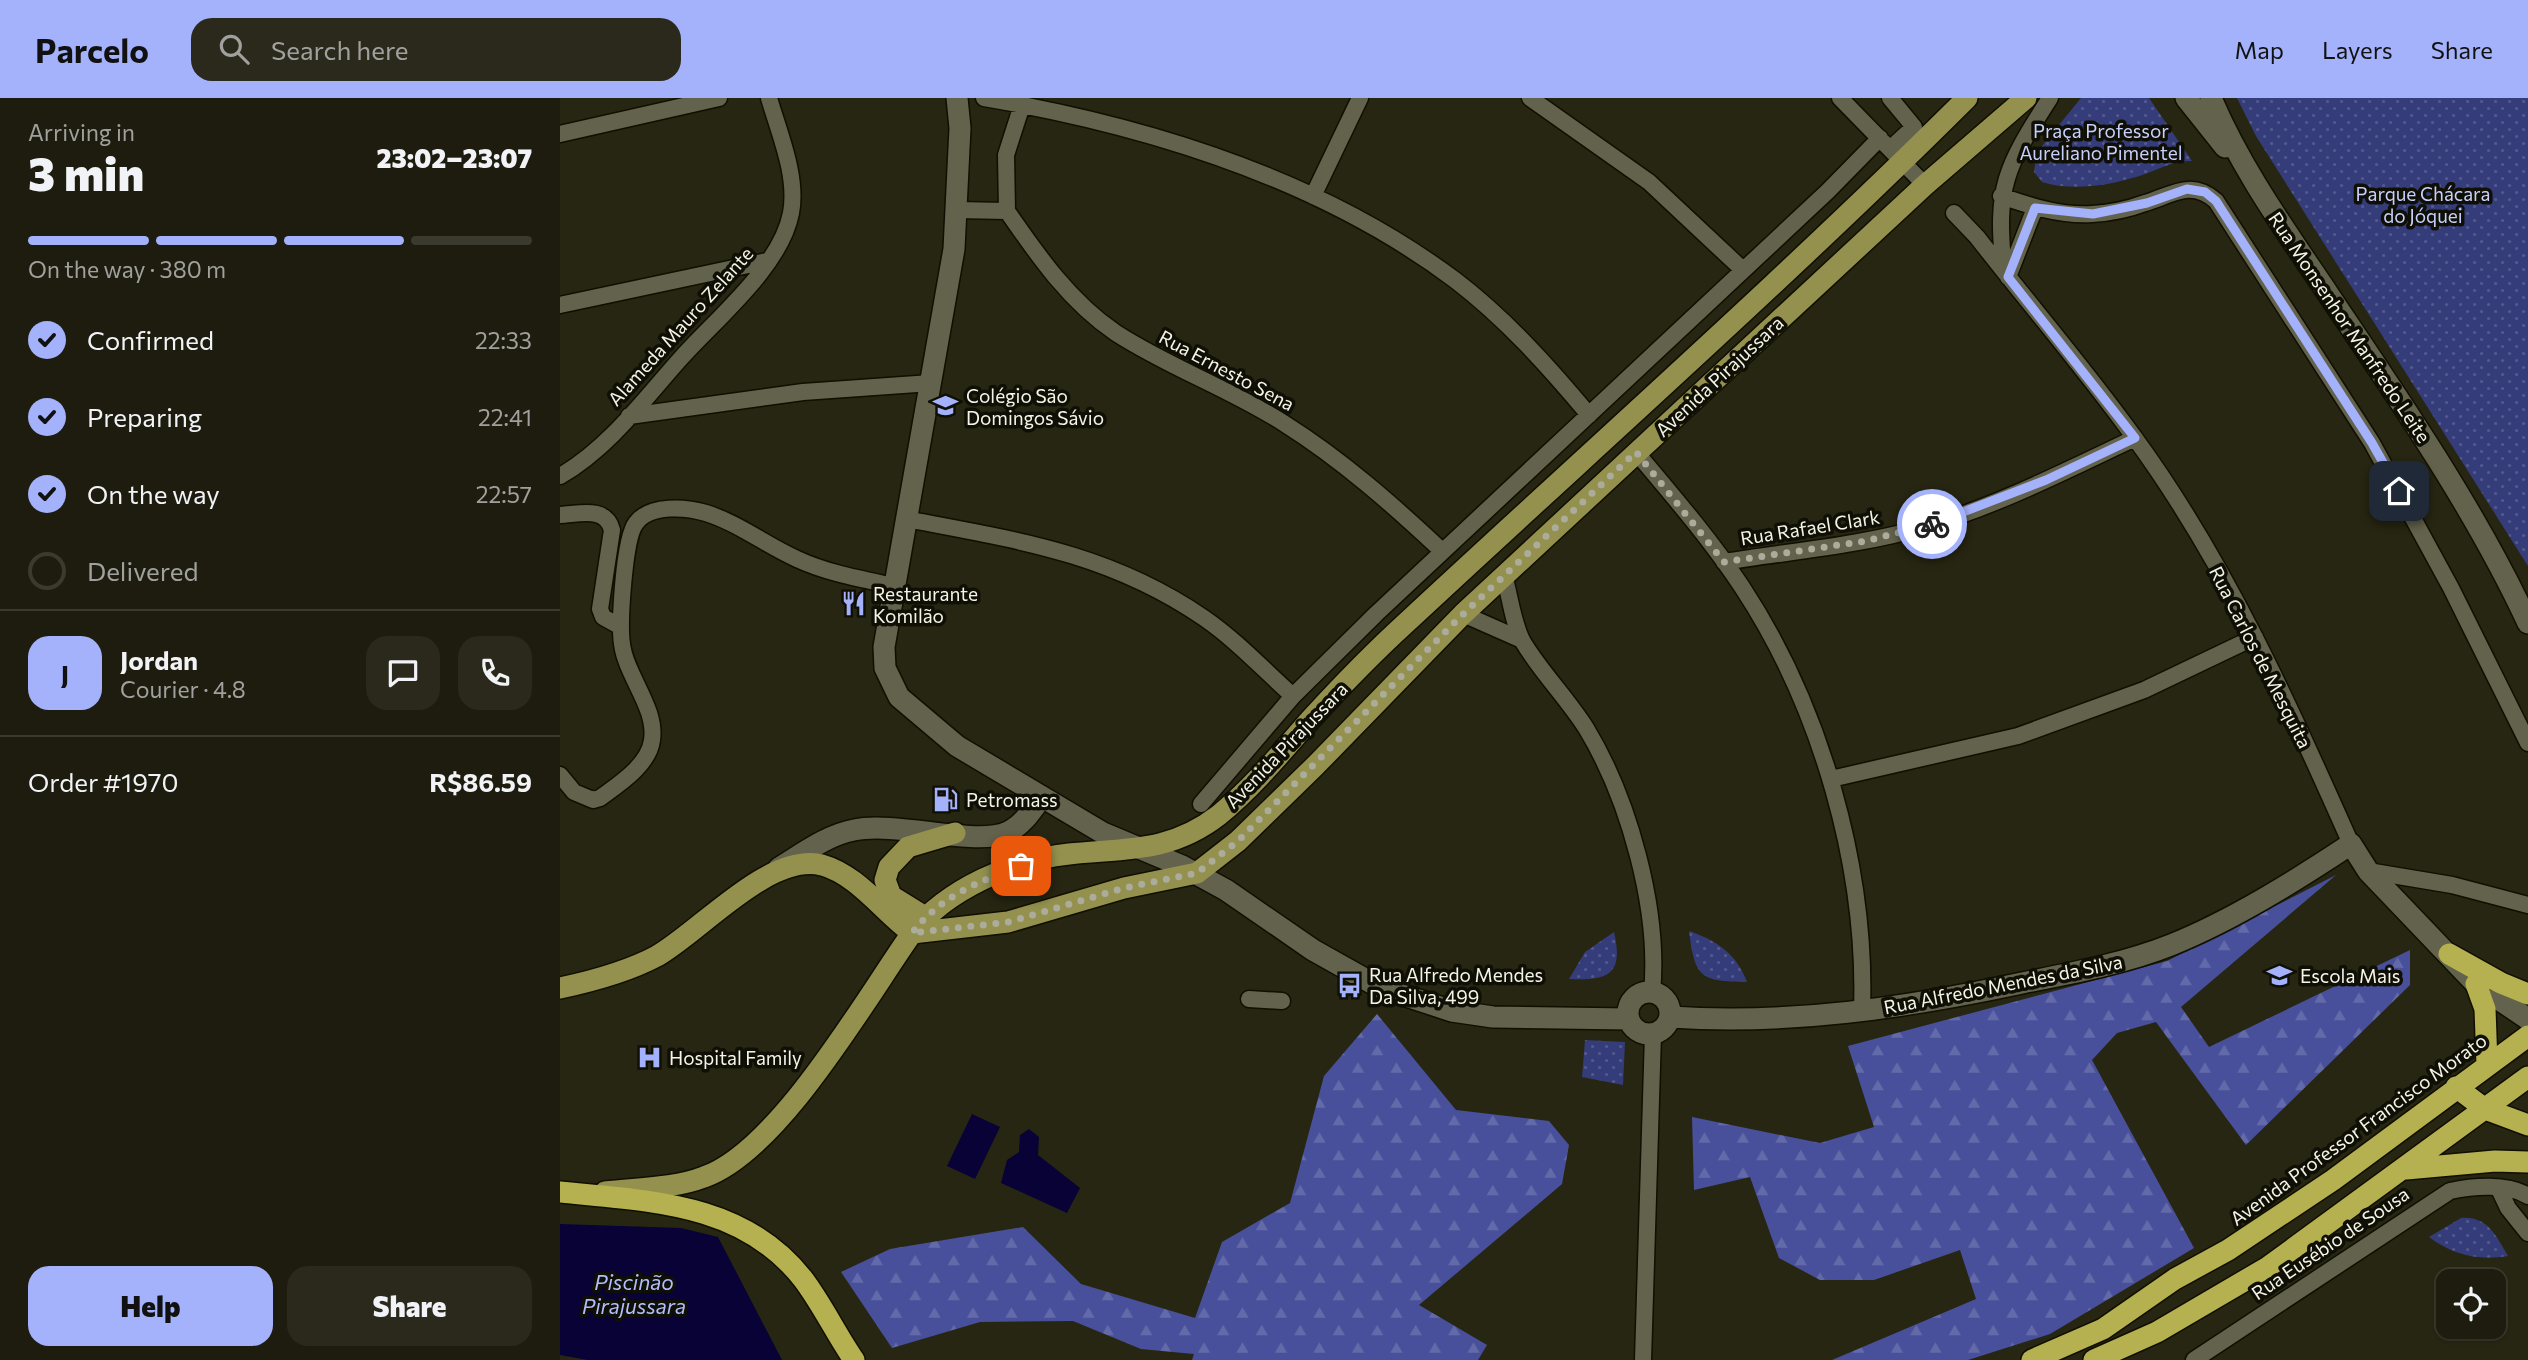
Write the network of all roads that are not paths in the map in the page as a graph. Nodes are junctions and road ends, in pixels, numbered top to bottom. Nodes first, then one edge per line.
1 (719, 98) edge
2 (769, 98) edge
3 (957, 98) edge
4 (984, 98) edge
5 (1360, 98) edge
6 (1530, 98) edge
7 (1840, 98) edge
8 (1890, 98) edge
9 (1967, 98) edge
10 (2026, 98) edge
11 (2050, 98) edge
12 (2186, 98) edge
13 (2211, 98) edge
14 (1022, 105) junction
15 (560, 134) edge
16 (1891, 150) junction
17 (2252, 178) junction
18 (1924, 185) junction
19 (1313, 196) junction
20 (2001, 196) junction
21 (2035, 208) junction
22 (956, 210) junction
23 (1007, 211) junction
24 (1954, 214) dead end
25 (767, 261) junction
26 (1742, 270) junction
27 (2006, 274) junction
28 (560, 305) edge
29 (931, 383) junction
30 (1589, 415) junction
31 (629, 416) junction
32 (2135, 438) junction
33 (1636, 452) junction
34 (560, 476) edge
35 (560, 515) edge
36 (906, 519) junction
37 (1442, 551) junction
38 (1724, 562) junction
39 (1504, 575) junction
40 (894, 586) junction
41 (1463, 614) junction
42 (2528, 623) edge
43 (621, 627) junction
44 (2255, 637) junction
45 (1522, 640) junction
46 (1293, 696) junction
47 (2528, 743) edge
48 (560, 775) edge
49 (1831, 779) junction
50 (1041, 798) junction
51 (1201, 804) dead end
52 (955, 833) junction
53 (2351, 844) junction
54 (1144, 849) junction
55 (1217, 856) junction
56 (2368, 871) junction
57 (1197, 873) junction
58 (768, 874) junction
59 (1226, 890) junction
60 (2528, 905) edge
61 (918, 925) junction
62 (2449, 954) junction
63 (2476, 984) junction
64 (560, 988) edge
65 (1651, 993) junction
66 (2528, 994) edge
67 (1249, 999) dead end
68 (1282, 1001) dead end
69 (1862, 1012) junction
70 (1670, 1017) junction
71 (1629, 1019) junction
72 (2528, 1019) edge
73 (1653, 1034) junction
74 (2528, 1036) edge
75 (2487, 1064) junction
76 (2528, 1077) edge
77 (2456, 1087) junction
78 (2485, 1109) junction
79 (2528, 1125) edge
80 (2528, 1162) edge
81 (2404, 1169) junction
82 (2499, 1189) junction
83 (560, 1192) edge
84 (582, 1194) junction
85 (2528, 1196) edge
86 (2528, 1233) edge
87 (855, 1360) edge
88 (1643, 1360) edge
89 (2032, 1360) edge
90 (2094, 1360) edge
91 (2194, 1360) edge

1 - 15 street
2 - 25 street, Alameda Mauro Zelante
3 - 22 street
4 - 14 street
5 - 19 street
6 - 26 street
7 - 16 street
8 - 16 street
9 - 16 main road, Avenida Pirajussara
10 - 18 main road, Avenida Pirajussara
11 - 20 street
12 - 17 street, Rua Monsenhor Manfredo Leite
13 - 17 street, Rua Monsenhor Manfredo Leite
14 - 19 street
14 - 23 street
16 - 18 street
16 - 26 street, Avenida Pirajussara
16 - 54 main road, Avenida Pirajussara
17 - 42 street, Rua Monsenhor Manfredo Leite
18 - 33 main road, Avenida Pirajussara
19 - 30 street
20 - 21 street
20 - 27 street
21 - 27 street
21 - 47 street
22 - 23 street
22 - 29 street
23 - 37 street, Rua Ernesto Sena
24 - 27 street, Rua Carlos de Mesquita
25 - 28 street
25 - 31 street, Alameda Mauro Zelante
26 - 30 street, Avenida Pirajussara
27 - 32 street, Rua Carlos de Mesquita
29 - 31 street
29 - 36 street
30 - 37 street, Avenida Pirajussara
31 - 34 street, Alameda Mauro Zelante
32 - 38 street, Rua Rafael Clark
32 - 44 street, Rua Carlos de Mesquita
33 - 38 street
33 - 39 main road, Avenida Pirajussara
35 - 43 street
36 - 40 street
36 - 46 street
37 - 46 street, Avenida Pirajussara
38 - 49 street
39 - 41 main road, Avenida Pirajussara
39 - 45 street
40 - 43 street
40 - 50 street
41 - 45 street
41 - 55 main road, Avenida Pirajussara
43 - 48 street
44 - 49 street
44 - 53 street, Rua Carlos de Mesquita
45 - 65 street
46 - 51 street, Avenida Pirajussara
49 - 69 street
50 - 52 street
50 - 54 street
52 - 58 street
52 - 61 main road
53 - 56 street, Rua Carlos de Mesquita
53 - 69 street, Rua Alfredo Mendes da Silva
54 - 57 street
54 - 61 main road, Avenida Pirajussara
55 - 57 main road, Avenida Pirajussara
55 - 59 street
56 - 60 street
56 - 62 street, Rua Carlos de Mesquita
57 - 59 street
57 - 61 main road, Avenida Pirajussara
58 - 61 main road
58 - 64 main road
59 - 71 street
61 - 84 main road
62 - 63 street, Rua Carlos de Mesquita
62 - 66 highway
63 - 72 street, Rua Carlos de Mesquita
63 - 75 highway
65 - 70 street
65 - 71 street
67 - 68 street
69 - 70 street, Rua Alfredo Mendes da Silva
70 - 73 street
71 - 73 street
73 - 88 street
74 - 75 highway, Avenida Professor Francisco Morato
75 - 77 highway, Avenida Professor Francisco Morato
76 - 78 highway
77 - 78 highway
77 - 89 highway, Avenida Professor Francisco Morato
78 - 79 highway
78 - 81 highway
80 - 81 highway
81 - 90 highway
82 - 85 street, Rua Eusébio de Sousa
82 - 86 street
82 - 91 street, Rua Eusébio de Sousa
83 - 84 highway
84 - 87 highway

